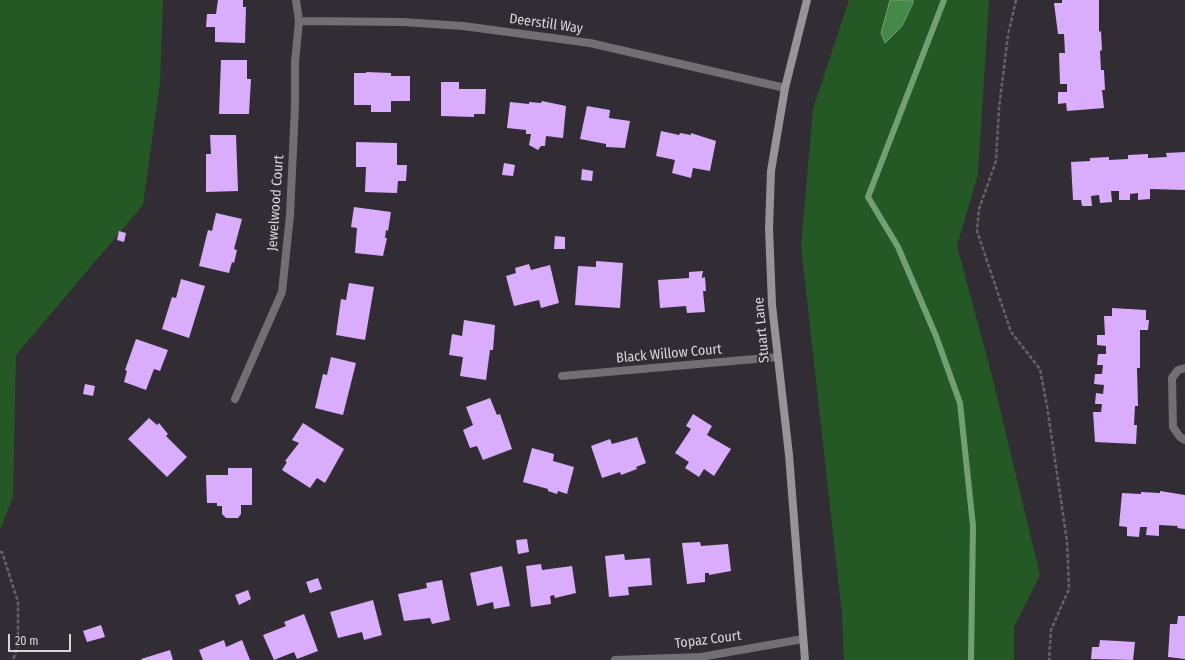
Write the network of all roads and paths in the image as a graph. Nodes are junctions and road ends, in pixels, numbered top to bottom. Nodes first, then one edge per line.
1 (296, 0) edge
2 (807, 0) edge
3 (1016, 0) edge
4 (299, 21) junction
5 (785, 88) junction
6 (778, 357) junction
7 (1185, 368) edge
8 (562, 376) dead end
9 (235, 399) dead end
10 (1185, 440) edge
11 (0, 552) edge
12 (803, 639) junction
13 (13, 660) edge
14 (614, 660) edge
15 (805, 660) edge
16 (1049, 660) edge

1 - 4 street, Jewelwood Court
2 - 5 street, Stuart Lane
3 - 16 path
4 - 5 street, Deerstill Way
4 - 9 street, Jewelwood Court
5 - 6 street, Stuart Lane
6 - 8 street, Black Willow Court
6 - 12 street, Stuart Lane
7 - 10 street
11 - 13 path
12 - 14 street, Topaz Court
12 - 15 street, Stuart Lane

